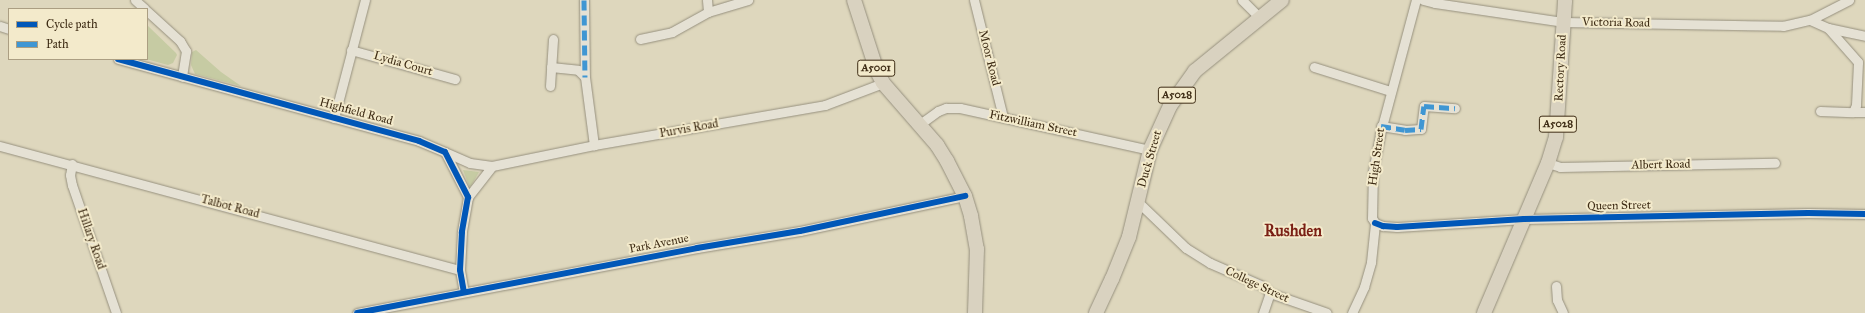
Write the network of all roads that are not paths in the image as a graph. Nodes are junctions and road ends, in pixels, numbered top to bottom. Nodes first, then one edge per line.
1 (136, 0) edge
2 (365, 0) edge
3 (584, 0) edge
4 (707, 0) edge
5 (748, 0) edge
6 (854, 0) edge
7 (1242, 0) edge
8 (1282, 0) edge
9 (1416, 0) edge
10 (1423, 0) edge
11 (1565, 0) edge
12 (1849, 0) edge
13 (977, 2) edge
14 (144, 8) edge
15 (148, 12) edge
16 (708, 12) junction
17 (1260, 18) junction
18 (1810, 20) junction
19 (1564, 22) junction
20 (1828, 28) junction
21 (1865, 36) edge
22 (553, 39) dead end
23 (640, 39) dead end
24 (352, 50) junction
25 (122, 60) edge
26 (551, 67) junction
27 (1314, 67) dead end
28 (182, 77) junction
29 (585, 77) junction
30 (455, 79) dead end
31 (883, 83) junction
32 (550, 86) dead end
33 (1390, 91) junction
34 (1455, 108) dead end
35 (1820, 112) dead end
36 (1853, 112) junction
37 (1865, 112) edge
38 (1003, 117) junction
39 (334, 118) junction
40 (920, 124) junction
41 (1381, 126) junction
42 (594, 145) junction
43 (0, 146) edge
44 (1150, 150) junction
45 (445, 152) junction
46 (1548, 163) junction
47 (72, 164) junction
48 (1775, 164) dead end
49 (492, 166) junction
50 (965, 196) junction
51 (468, 197) junction
52 (1138, 202) junction
53 (1865, 214) edge
54 (1524, 219) junction
55 (1375, 223) junction
56 (460, 270) junction
57 (1556, 286) dead end
58 (464, 292) junction
59 (1270, 293) junction
60 (116, 313) edge
61 (357, 313) edge
62 (975, 313) edge
63 (1096, 313) edge
64 (1263, 313) edge
65 (1327, 313) edge
66 (1352, 313) edge
67 (1484, 313) edge
68 (1563, 313) edge

1 - 14 street
2 - 24 street
3 - 29 street
4 - 16 street
5 - 16 street
6 - 31 main road, A5001
7 - 17 street
8 - 17 main road, Duck Street / A5028
9 - 33 street, High Street
10 - 19 street, Victoria Road
11 - 19 main road, Rectory Road / A5028
12 - 18 street, Victoria Road
13 - 38 street, Moor Road
15 - 28 street
16 - 23 street
17 - 44 main road, Duck Street / A5028
18 - 19 street, Victoria Road
18 - 20 street
19 - 46 main road, Rectory Road / A5028
20 - 21 street
20 - 36 street
22 - 26 street
24 - 30 street, Lydia Court
24 - 39 street
25 - 28 street, Highfield Road
26 - 29 street
26 - 32 street
27 - 33 street
28 - 39 street, Highfield Road
29 - 42 street
31 - 40 main road, A5001
31 - 42 street, Purvis Road
33 - 41 street, High Street
34 - 41 street
35 - 36 street
36 - 37 street
38 - 40 street, Fitzwilliam Street
38 - 44 street, Fitzwilliam Street
39 - 45 street, Highfield Road
40 - 50 main road, A5001
41 - 55 street, High Street
42 - 49 street, Purvis Road
43 - 47 street, Talbot Road
44 - 52 main road, Duck Street / A5028
45 - 49 street, Purvis Road
45 - 51 street
46 - 48 street, Albert Road
46 - 54 main road, Rectory Road / A5028
47 - 56 street, Talbot Road
47 - 60 street, Hillary Road
49 - 51 street
50 - 58 street, Park Avenue
50 - 62 main road, A5001
51 - 56 street
52 - 59 street, College Street
52 - 63 main road, Duck Street / A5028
53 - 54 street, Queen Street
54 - 55 street, Queen Street
54 - 67 main road, Rectory Road / A5028
55 - 66 street, High Street
56 - 58 street
57 - 68 street
58 - 61 street, Park Avenue
59 - 64 street
59 - 65 street, College Street

